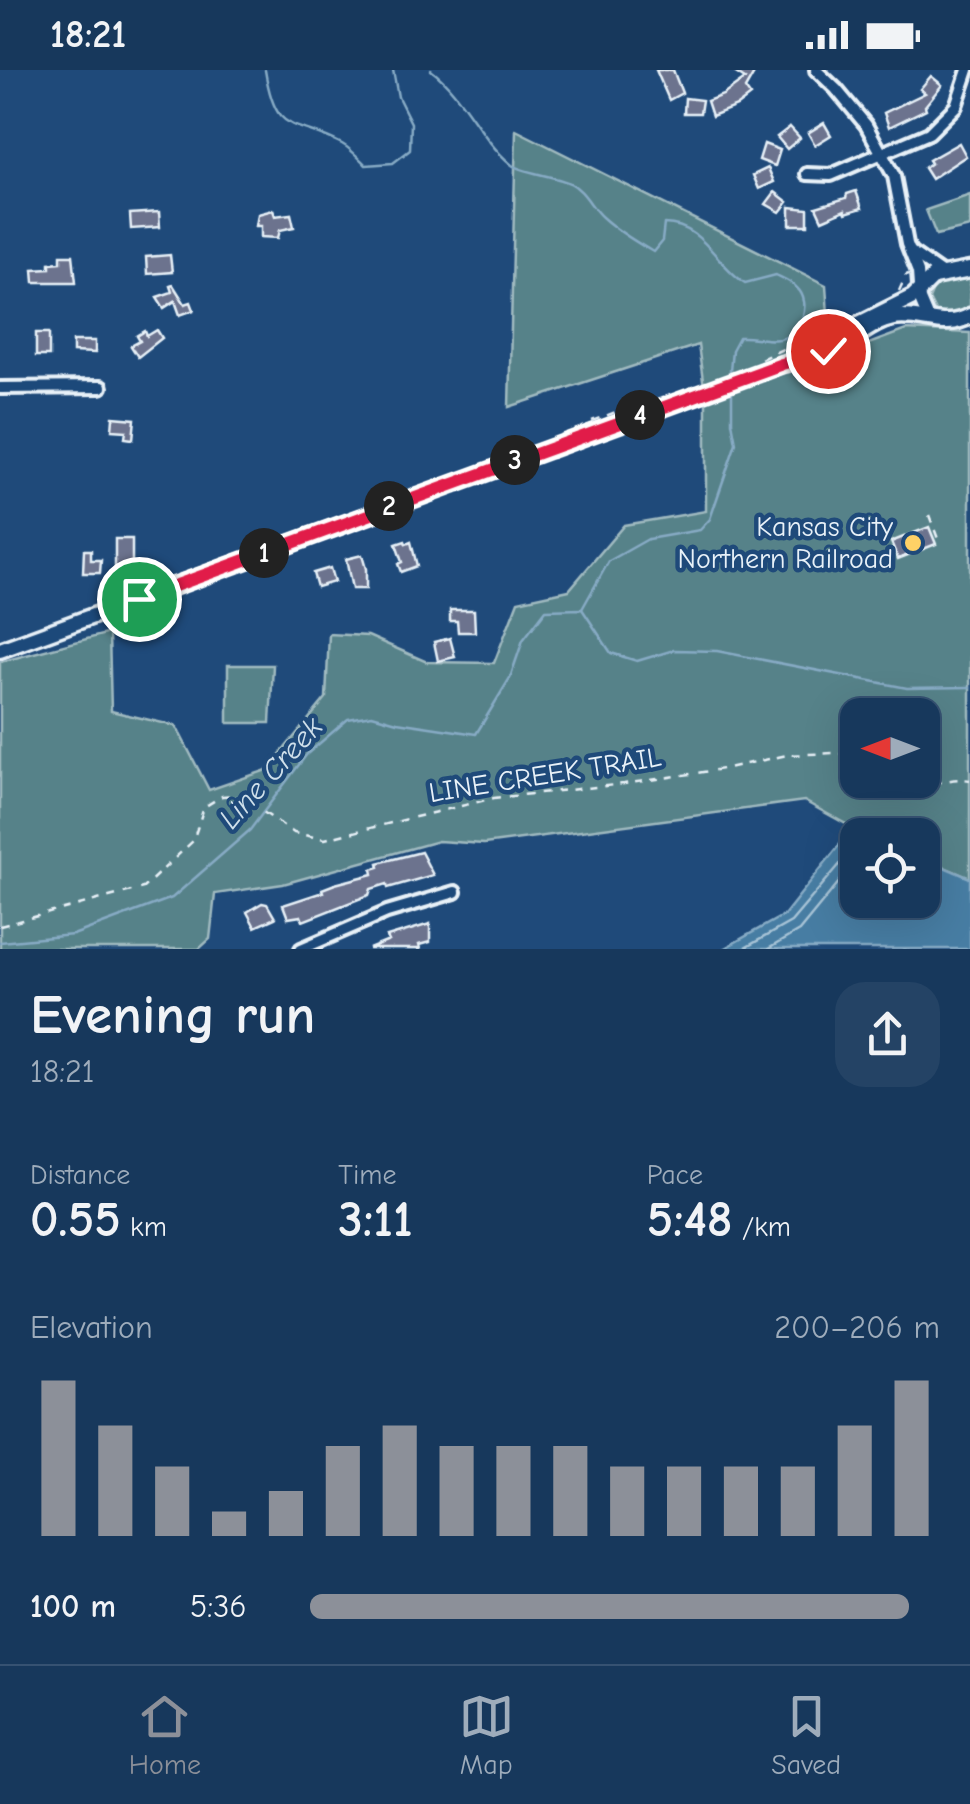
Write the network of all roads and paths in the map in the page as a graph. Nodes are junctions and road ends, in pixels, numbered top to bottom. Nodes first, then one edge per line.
1 (816, 70) edge
2 (968, 70) edge
3 (883, 154) junction
4 (807, 174) dead end
5 (910, 252) junction
6 (970, 270) edge
7 (918, 272) junction
8 (941, 274) junction
9 (919, 292) junction
10 (897, 294) dead end
11 (970, 316) edge
12 (928, 319) junction
13 (793, 345) dead end
14 (762, 358) dead end
15 (782, 364) junction
16 (101, 387) dead end
17 (0, 388) edge
18 (928, 515) dead end
19 (940, 544) dead end
20 (0, 650) edge
21 (840, 753) edge
22 (970, 780) edge
23 (940, 783) edge
24 (455, 892) dead end
25 (0, 926) edge
26 (302, 949) edge

1 - 3 street
2 - 3 street
3 - 4 street
3 - 5 street
5 - 7 street
5 - 8 street
6 - 8 main road
7 - 9 street
7 - 10 path
8 - 9 main road
9 - 12 street
9 - 15 main road
11 - 12 main road
12 - 15 main road
13 - 14 path
15 - 20 main road
16 - 17 street
18 - 19 path
21 - 25 path, LINE CREEK TRAIL
22 - 23 path
24 - 26 street

